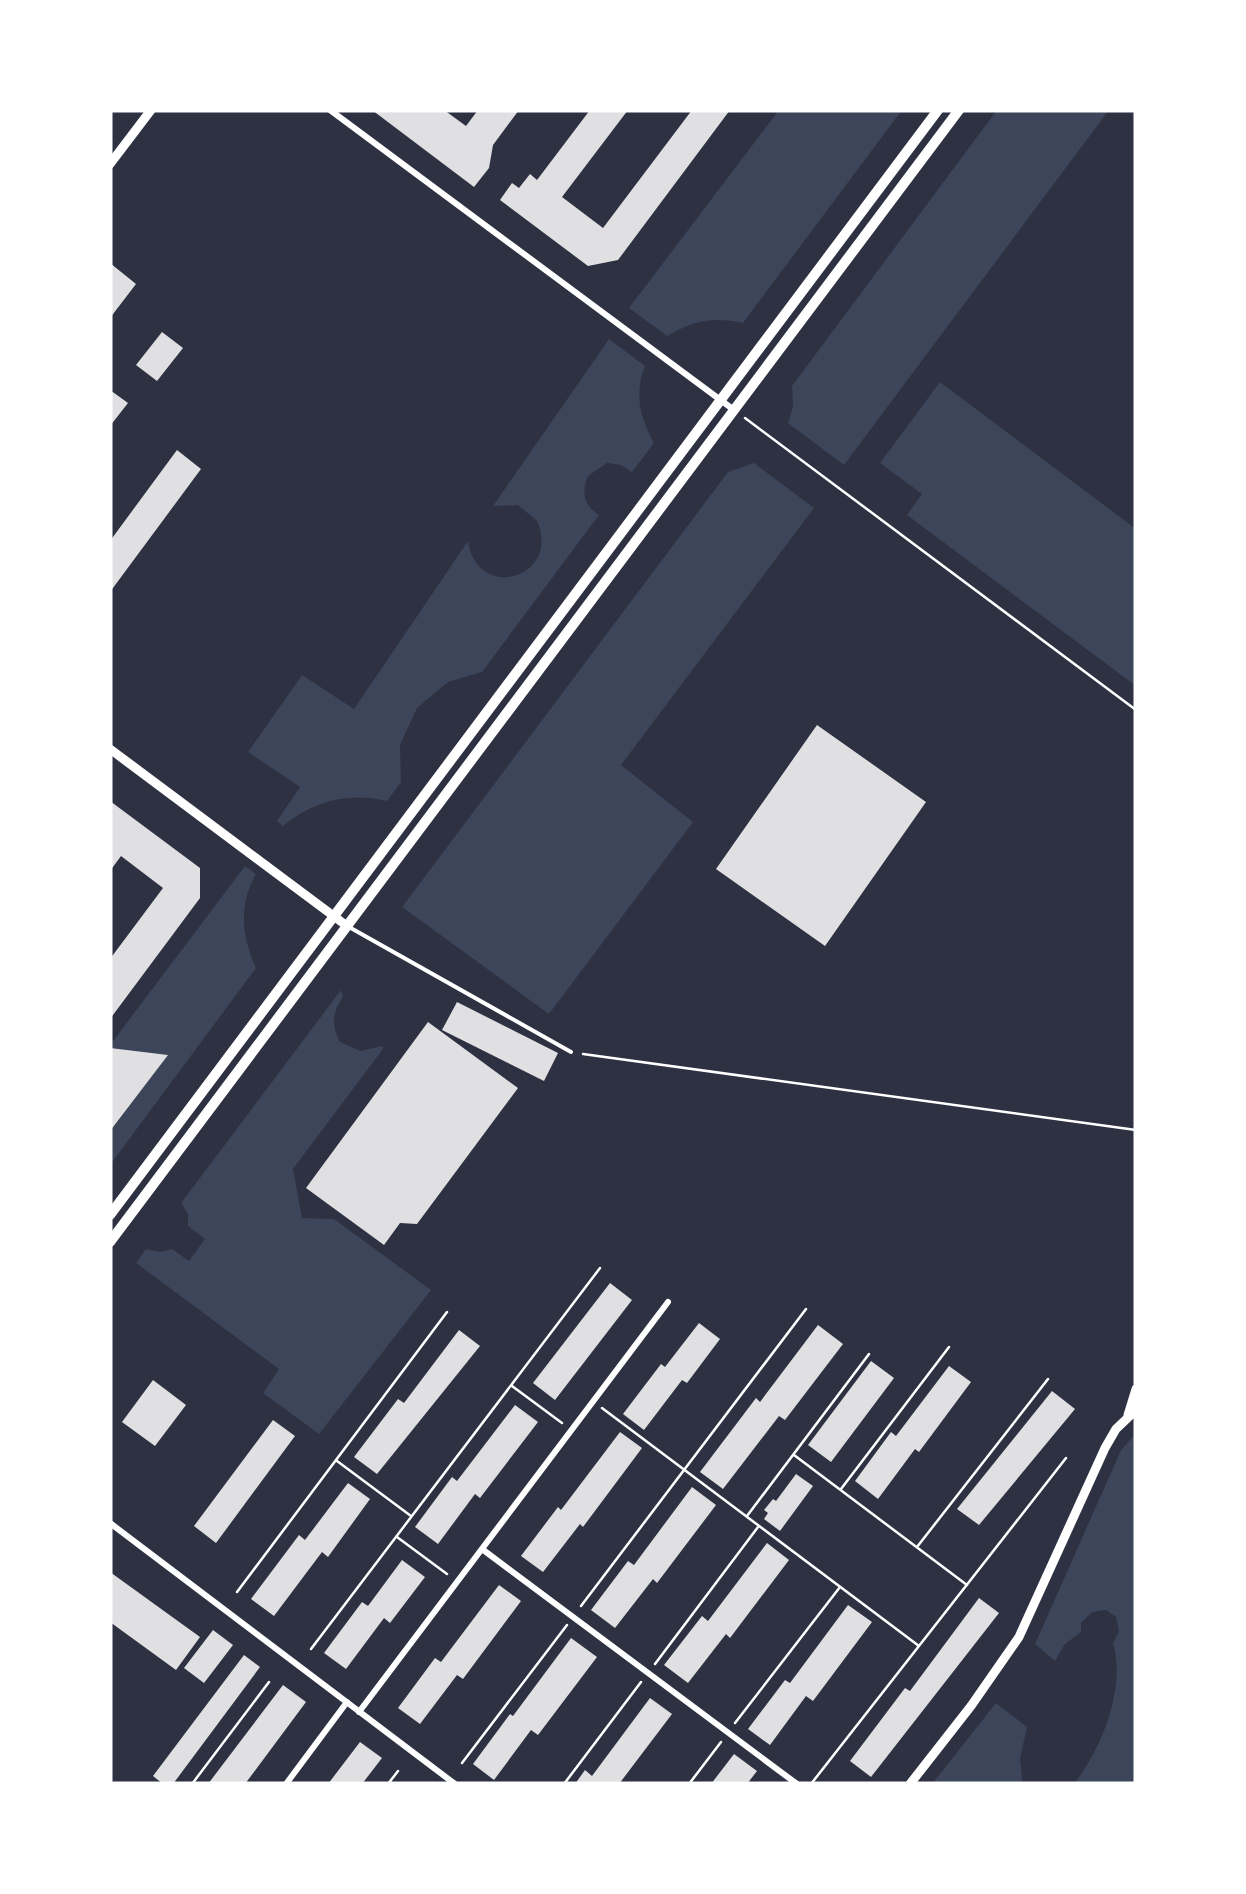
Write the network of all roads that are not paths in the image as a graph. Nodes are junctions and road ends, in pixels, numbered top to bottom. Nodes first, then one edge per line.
1 (150, 110) edge
2 (330, 110) edge
3 (938, 110) edge
4 (959, 110) edge
5 (110, 164) edge
6 (720, 400) junction
7 (734, 410) junction
8 (110, 749) edge
9 (334, 916) junction
10 (347, 926) junction
11 (572, 1052) road end
12 (110, 1215) edge
13 (110, 1242) edge
14 (668, 1302) dead end
15 (1136, 1390) edge
16 (1132, 1413) edge
17 (110, 1523) edge
18 (482, 1548) junction
19 (347, 1702) junction
20 (360, 1712) junction
21 (286, 1784) edge
22 (455, 1784) edge
23 (797, 1784) edge
24 (910, 1784) edge

1 - 5 street
2 - 6 street
3 - 6 main road
4 - 7 main road
6 - 7 street
6 - 9 main road
7 - 10 main road
8 - 9 street
9 - 10 street
9 - 12 main road
10 - 11 lane
10 - 13 main road
14 - 18 street
15 - 16 street
16 - 24 street
17 - 19 street
18 - 20 street
18 - 23 street
19 - 20 street
19 - 21 street
20 - 22 street

